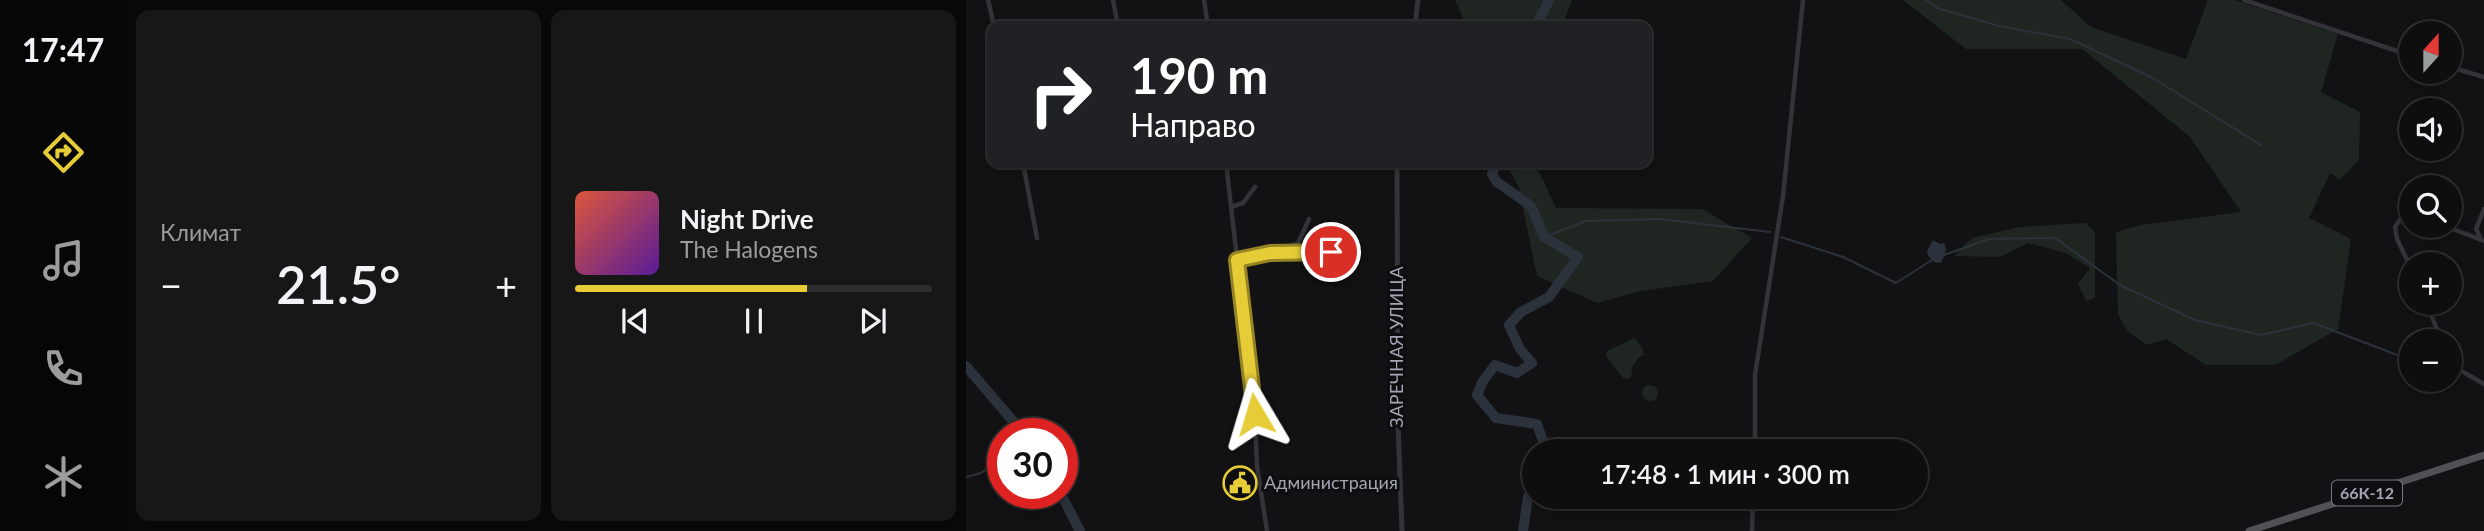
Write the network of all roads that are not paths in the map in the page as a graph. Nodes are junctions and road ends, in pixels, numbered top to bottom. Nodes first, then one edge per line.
1 (988, 0) edge
2 (1113, 0) edge
3 (1204, 0) edge
4 (1418, 0) edge
5 (1803, 0) edge
6 (2245, 0) edge
7 (993, 21) edge
8 (1117, 21) edge
9 (1207, 21) edge
10 (1416, 21) edge
11 (2399, 52) edge
12 (2462, 71) edge
13 (2484, 77) edge
14 (1024, 168) edge
15 (1227, 168) edge
16 (1397, 168) edge
17 (1255, 187) dead end
18 (1231, 206) junction
19 (2484, 209) edge
20 (1309, 219) dead end
21 (2399, 221) edge
22 (2462, 232) edge
23 (1037, 238) dead end
24 (2484, 240) edge
25 (1331, 252) dead end
26 (2403, 252) edge
27 (1270, 253) junction
28 (1237, 260) junction
29 (2462, 371) edge
30 (2484, 384) edge
31 (1755, 439) edge
32 (2484, 455) edge
33 (1753, 509) edge
34 (1267, 531) edge
35 (1402, 531) edge
36 (1752, 531) edge
37 (2249, 531) edge

1 - 7 street
2 - 8 street
3 - 9 street
4 - 10 street
5 - 31 street
6 - 11 street
12 - 13 street
14 - 23 street
15 - 18 street
16 - 35 street, ЗАРЕЧНАЯ УЛИЦА
17 - 18 street
18 - 28 street
19 - 24 street
20 - 27 street
21 - 26 street
22 - 24 street
25 - 27 street
27 - 28 street
28 - 34 street
29 - 30 street
32 - 37 main road, 66К-12
33 - 36 street

